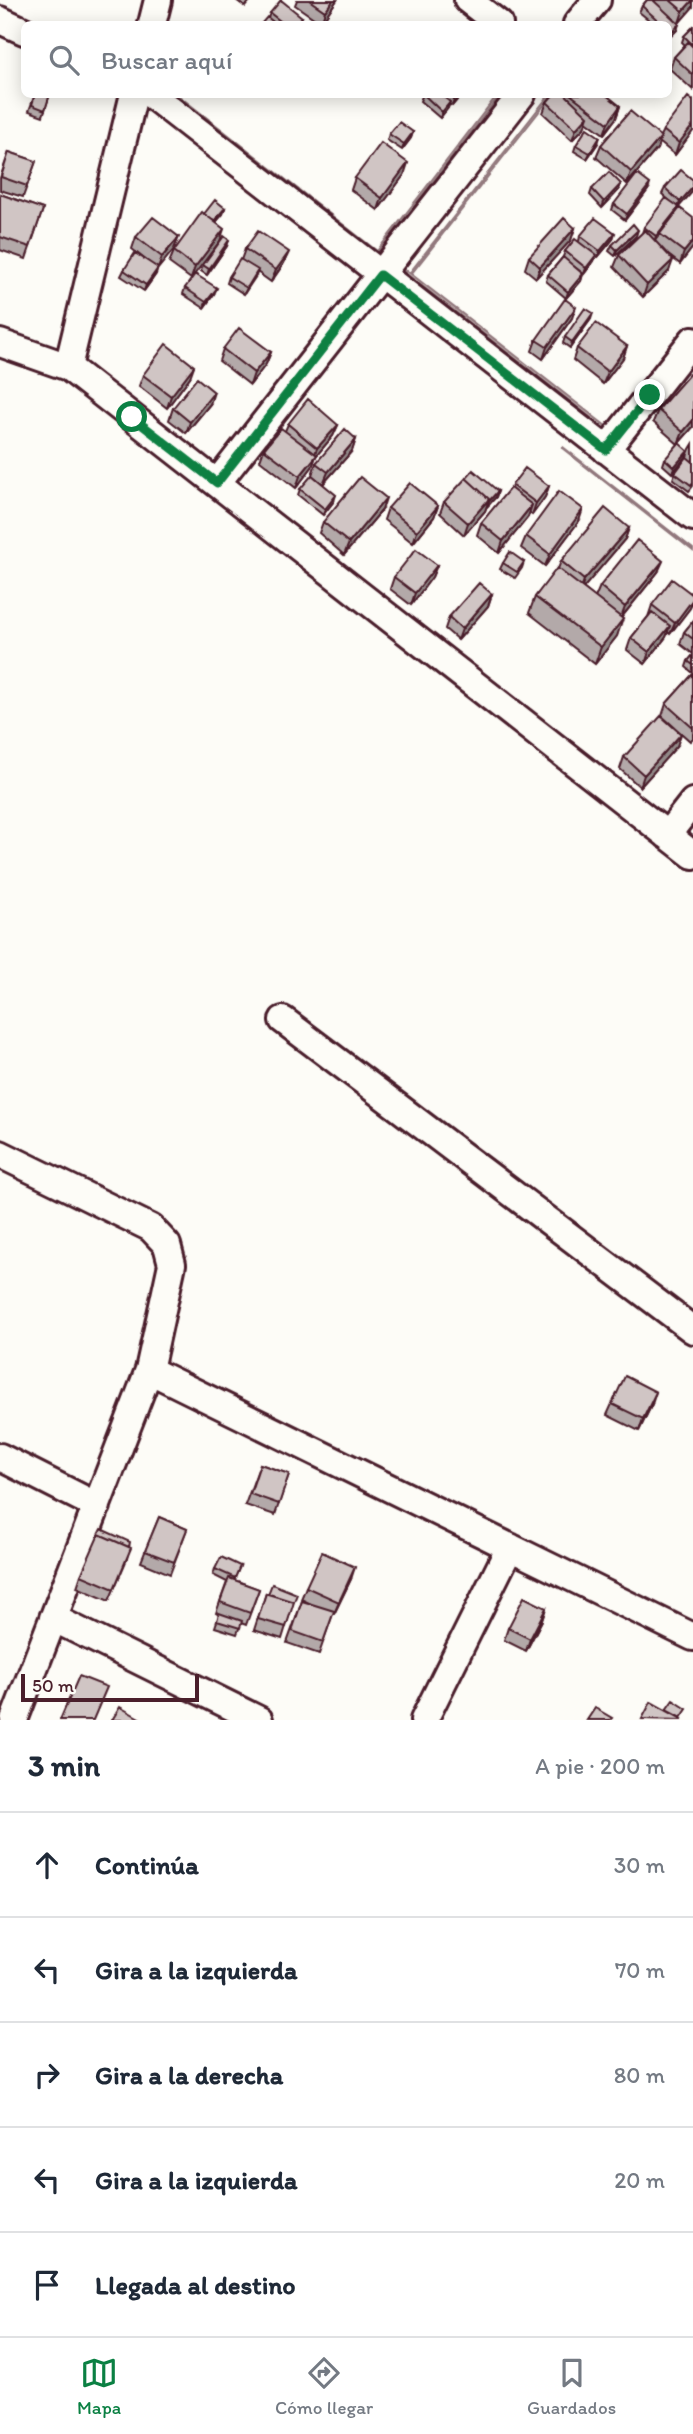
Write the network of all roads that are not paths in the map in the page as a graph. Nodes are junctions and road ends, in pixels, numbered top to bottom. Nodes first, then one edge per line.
1 (158, 0) edge
2 (468, 0) edge
3 (597, 0) edge
4 (0, 20) edge
5 (153, 21) edge
6 (495, 21) edge
7 (580, 21) edge
8 (21, 30) edge
9 (133, 98) edge
10 (155, 98) edge
11 (519, 98) edge
12 (380, 275) junction
13 (693, 340) edge
14 (0, 343) edge
15 (68, 367) junction
16 (606, 450) junction
17 (217, 483) junction
18 (693, 517) edge
19 (693, 802) edge
20 (667, 835) junction
21 (693, 855) edge
22 (284, 1020) dead end
23 (0, 1154) edge
24 (693, 1330) edge
25 (149, 1370) junction
26 (0, 1457) edge
27 (96, 1506) junction
28 (510, 1547) junction
29 (53, 1618) junction
30 (693, 1637) edge
31 (14, 1720) edge
32 (259, 1720) edge
33 (424, 1720) edge

1 - 5 street
2 - 6 street
3 - 7 street
4 - 8 street
9 - 15 street
10 - 12 street
11 - 12 street
12 - 16 street
12 - 17 street
13 - 16 street
14 - 15 street
15 - 17 street
16 - 18 street
17 - 20 street
19 - 20 street
20 - 21 street
22 - 24 street
23 - 25 street
25 - 27 street
25 - 28 street
26 - 27 street
27 - 29 street
28 - 30 street
28 - 33 street
29 - 31 street
29 - 32 street

